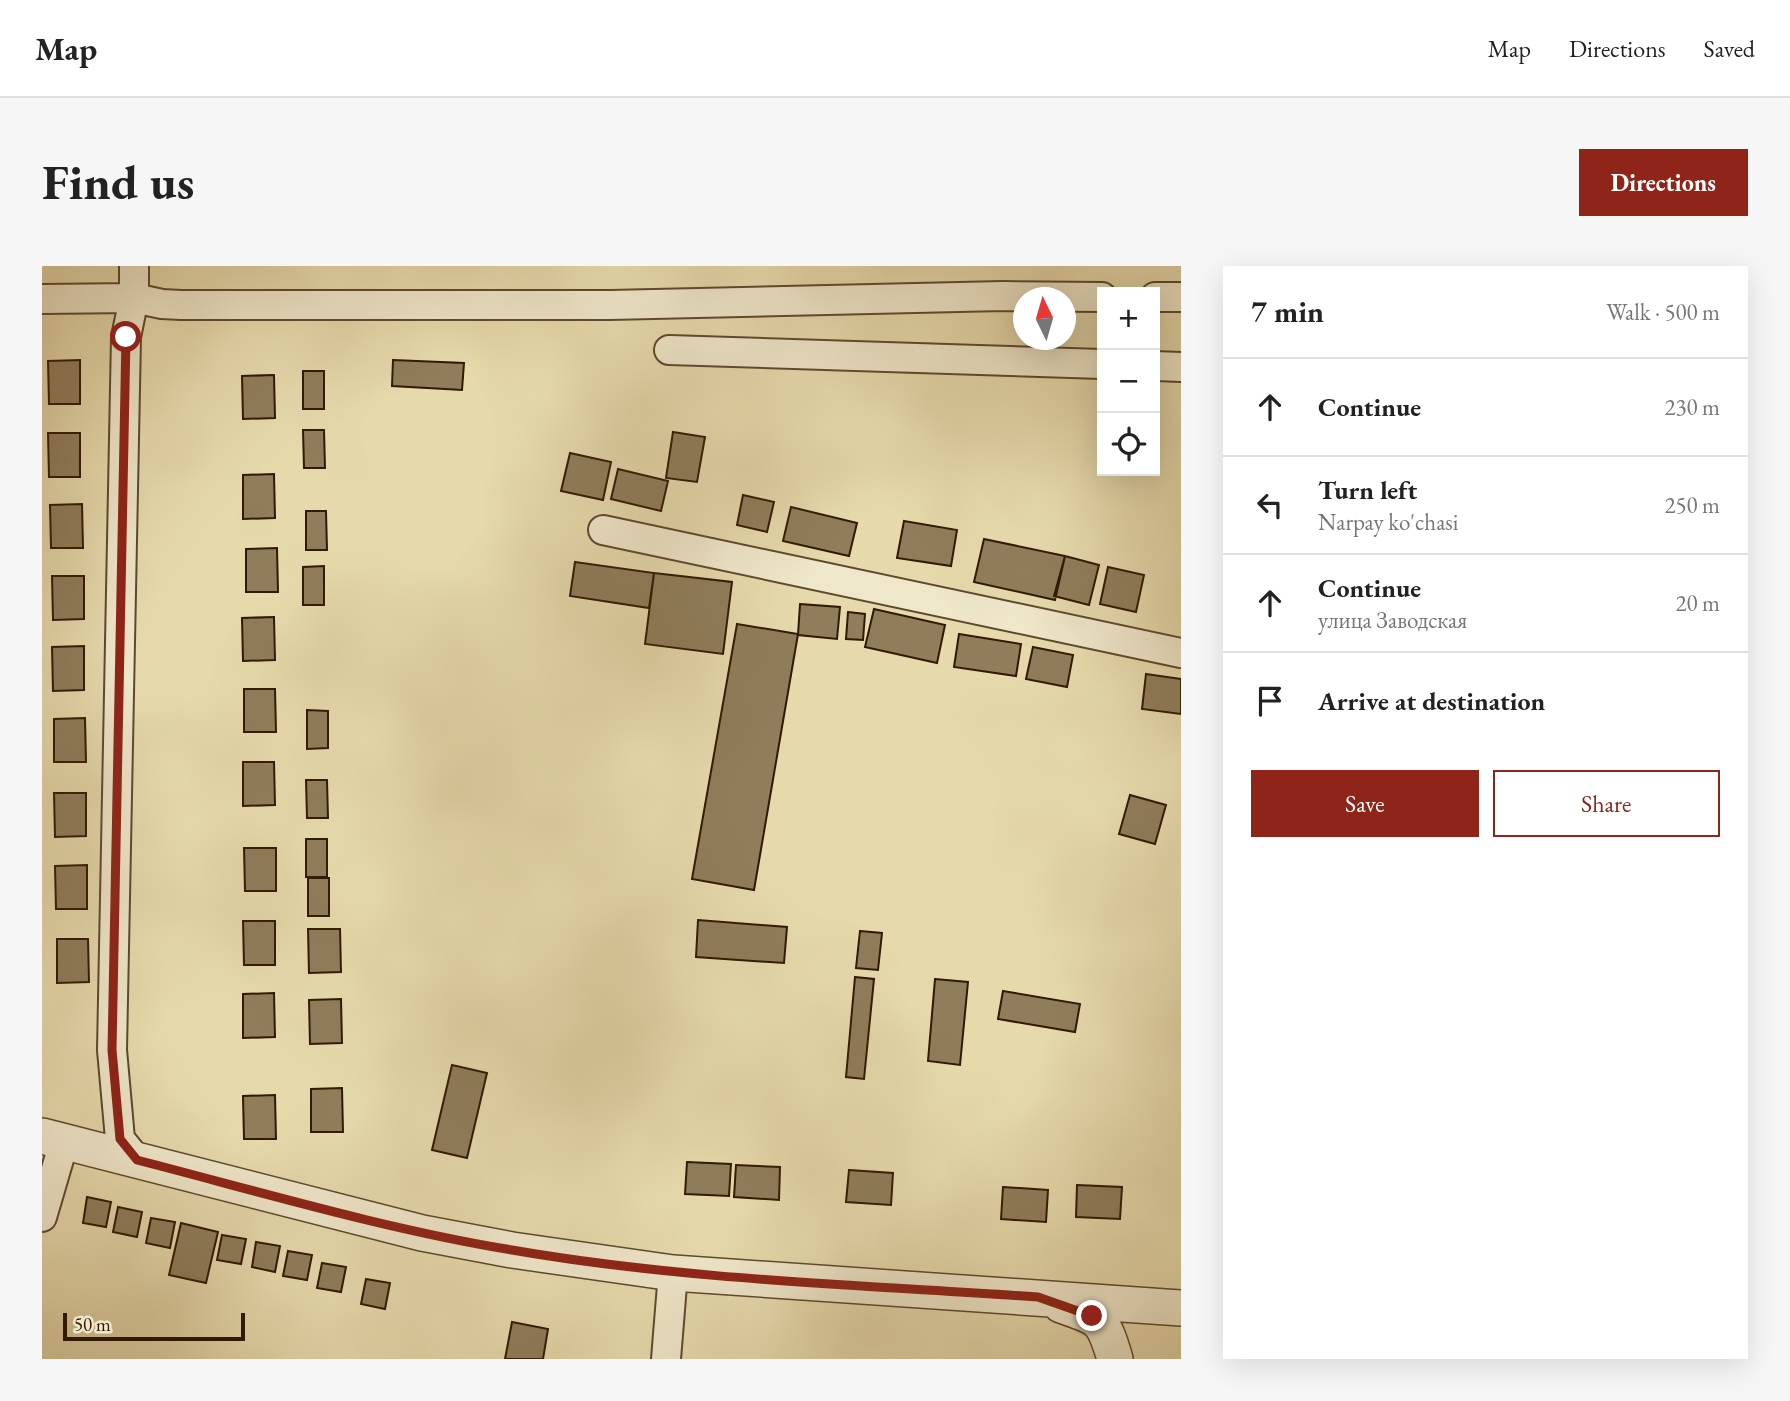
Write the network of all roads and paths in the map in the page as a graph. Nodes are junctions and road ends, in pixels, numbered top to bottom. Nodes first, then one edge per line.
1 (134, 266) edge
2 (1097, 297) edge
3 (1160, 297) edge
4 (1181, 297) edge
5 (134, 298) junction
6 (42, 299) edge
7 (669, 350) dead end
8 (1097, 365) edge
9 (1160, 366) edge
10 (1181, 367) edge
11 (603, 530) dead end
12 (1181, 653) edge
13 (53, 1139) edge
14 (137, 1160) junction
15 (42, 1217) edge
16 (673, 1273) junction
17 (1038, 1297) junction
18 (1181, 1308) edge
19 (666, 1359) edge
20 (1115, 1359) edge

1 - 5 street
2 - 5 street
3 - 4 street
5 - 6 street
5 - 14 street
7 - 8 street
9 - 10 street
11 - 12 street
13 - 14 street
13 - 15 street
14 - 16 street
16 - 17 street
16 - 19 street
17 - 18 street
17 - 20 street

